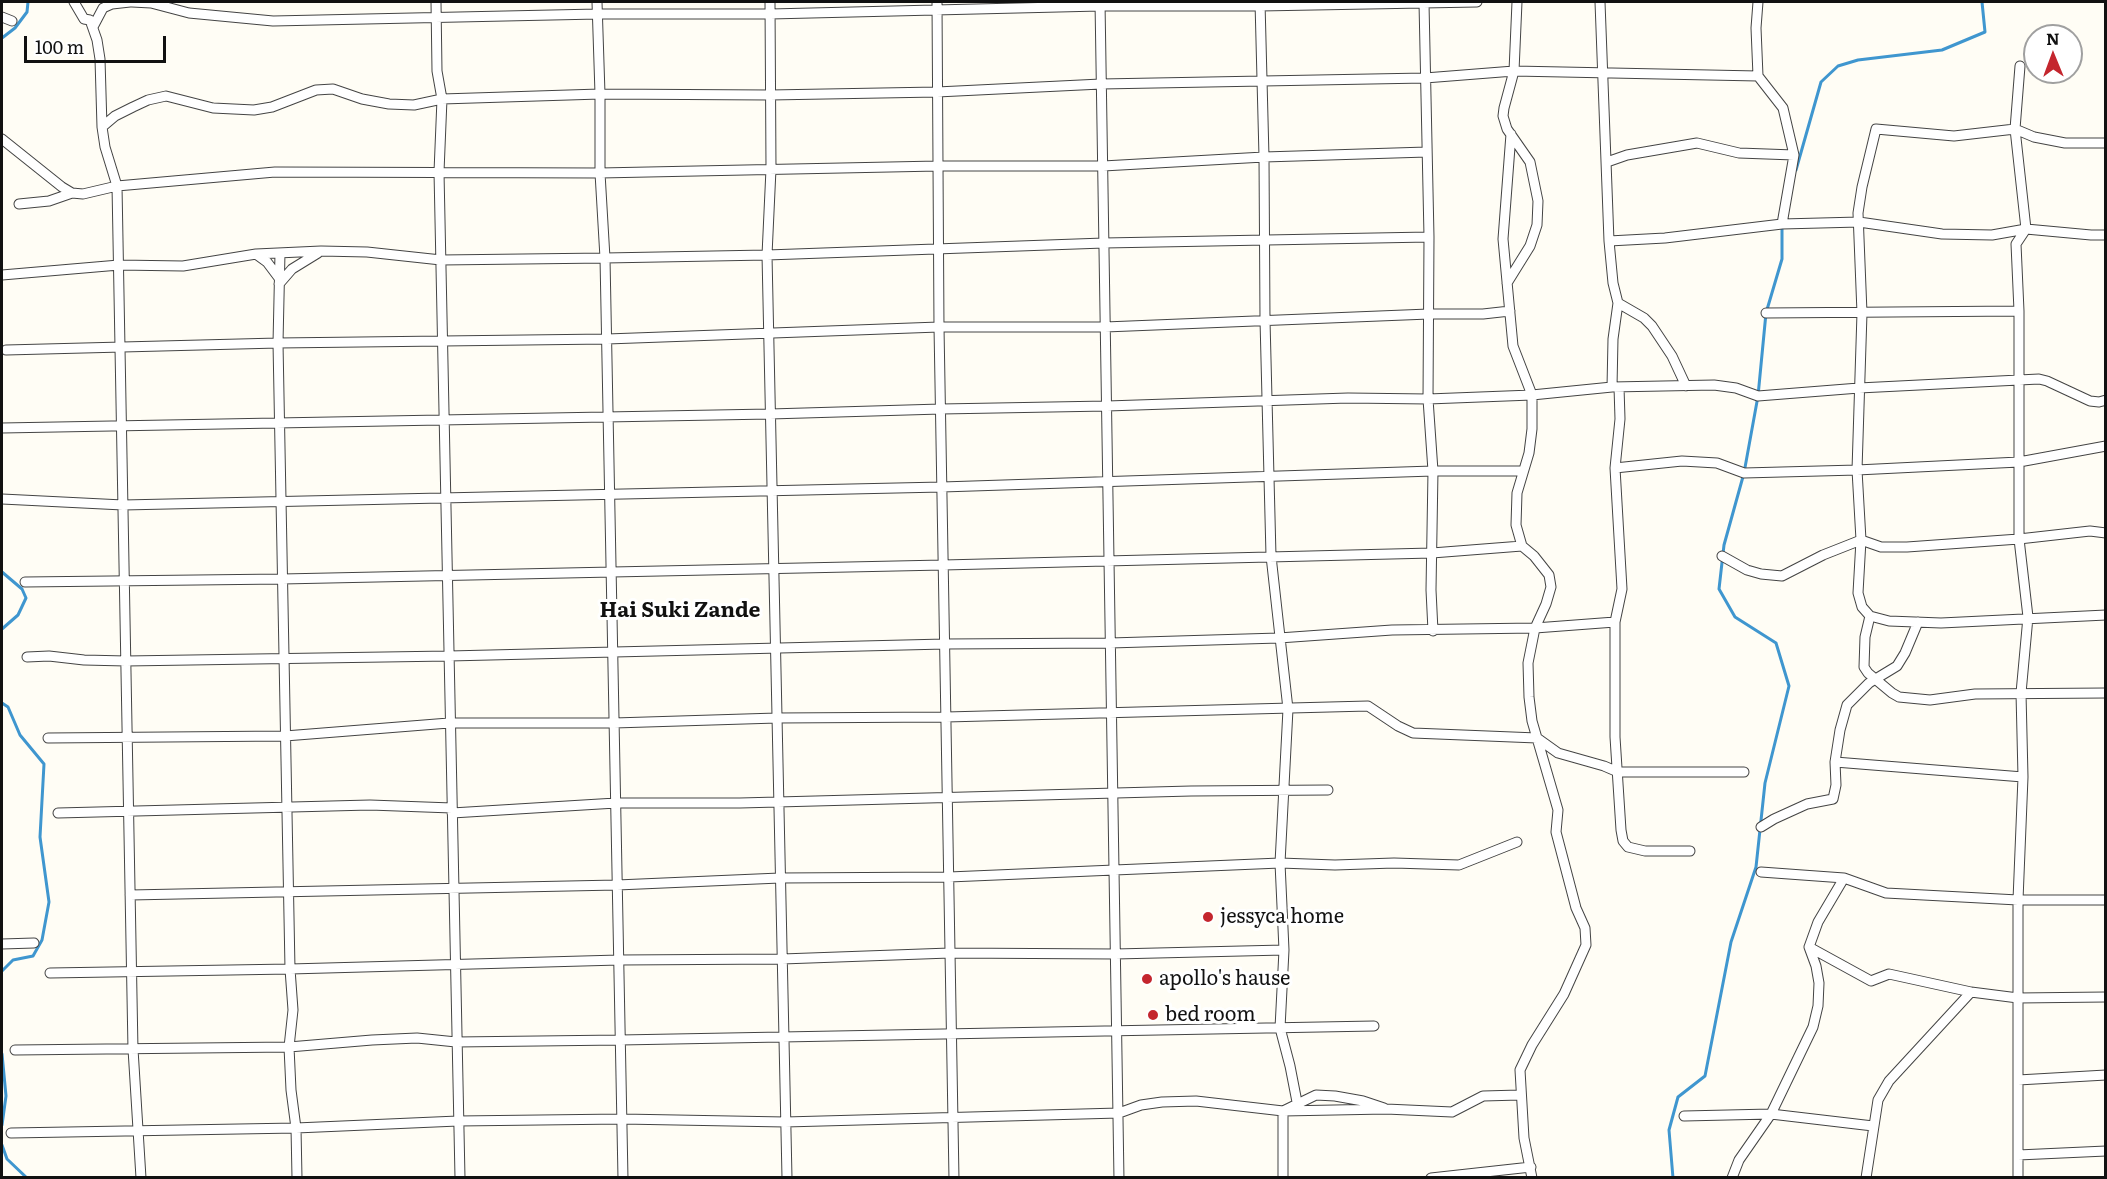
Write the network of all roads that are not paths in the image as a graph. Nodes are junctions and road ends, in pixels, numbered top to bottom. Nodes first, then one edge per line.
1 (74, 2) edge
2 (131, 2) edge
3 (436, 2) edge
4 (597, 2) edge
5 (770, 2) edge
6 (1477, 2) edge
7 (1517, 2) edge
8 (1600, 2) edge
9 (1758, 2) edge
10 (1424, 3) edge
11 (1100, 4) edge
12 (1260, 4) edge
13 (937, 6) edge
14 (598, 14) junction
15 (770, 14) junction
16 (2, 17) edge
17 (436, 19) junction
18 (12, 21) dead end
19 (93, 27) junction
20 (2020, 66) dead end
21 (1514, 71) junction
22 (1602, 73) junction
23 (1758, 76) junction
24 (1425, 78) junction
25 (1262, 80) junction
26 (1101, 84) junction
27 (937, 92) junction
28 (600, 94) junction
29 (770, 95) junction
30 (442, 99) junction
31 (102, 127) junction
32 (2015, 129) junction
33 (1511, 134) junction
34 (3, 139) edge
35 (2106, 143) edge
36 (1427, 152) junction
37 (1794, 155) junction
38 (1264, 157) junction
39 (1607, 162) junction
40 (938, 166) junction
41 (1103, 166) junction
42 (771, 169) junction
43 (439, 172) junction
44 (600, 172) junction
45 (117, 186) junction
46 (72, 193) junction
47 (19, 204) dead end
48 (1859, 222) junction
49 (1782, 224) junction
50 (2026, 229) junction
51 (2106, 235) edge
52 (1430, 237) junction
53 (1609, 241) junction
54 (1264, 242) junction
55 (1104, 243) junction
56 (938, 248) junction
57 (321, 251) junction
58 (280, 253) junction
59 (256, 255) junction
60 (767, 255) junction
61 (605, 258) junction
62 (441, 260) junction
63 (119, 265) junction
64 (2, 275) edge
65 (279, 281) junction
66 (1507, 283) junction
67 (1618, 303) junction
68 (1510, 311) junction
69 (2019, 311) junction
70 (1862, 313) junction
71 (1429, 314) junction
72 (1766, 314) dead end
73 (1264, 320) junction
74 (939, 327) junction
75 (1106, 327) junction
76 (768, 334) junction
77 (606, 339) junction
78 (442, 340) junction
79 (278, 343) junction
80 (121, 348) junction
81 (6, 350) dead end
82 (2019, 380) junction
83 (1686, 386) junction
84 (1615, 387) junction
85 (1859, 388) junction
86 (1532, 395) junction
87 (1428, 399) junction
88 (2106, 400) edge
89 (1268, 402) junction
90 (1107, 406) junction
91 (940, 409) junction
92 (770, 414) junction
93 (608, 418) junction
94 (444, 419) junction
95 (280, 423) junction
96 (122, 427) junction
97 (2, 428) edge
98 (2106, 446) edge
99 (2019, 462) junction
100 (1615, 468) junction
101 (1857, 470) junction
102 (1433, 471) junction
103 (1523, 471) junction
104 (1268, 475) junction
105 (1109, 481) junction
106 (942, 487) junction
107 (772, 489) junction
108 (609, 493) junction
109 (446, 497) junction
110 (2, 499) edge
111 (281, 500) junction
112 (123, 505) junction
113 (2106, 533) edge
114 (2019, 539) junction
115 (1861, 540) junction
116 (1522, 546) junction
117 (1432, 553) junction
118 (1271, 556) junction
119 (1722, 556) dead end
120 (1108, 560) junction
121 (943, 565) junction
122 (774, 569) junction
123 (611, 571) junction
124 (447, 575) junction
125 (282, 579) junction
126 (125, 580) junction
127 (25, 582) dead end
128 (2106, 615) edge
129 (1870, 616) junction
130 (2028, 617) junction
131 (1615, 622) junction
132 (1918, 622) junction
133 (1535, 628) junction
134 (1433, 631) junction
135 (1279, 638) junction
136 (1110, 643) junction
137 (945, 644) junction
138 (775, 649) junction
139 (613, 651) junction
140 (449, 656) junction
141 (27, 657) dead end
142 (284, 657) junction
143 (126, 661) junction
144 (1876, 679) junction
145 (2021, 693) junction
146 (2106, 693) edge
147 (1288, 709) junction
148 (1111, 714) junction
149 (946, 717) junction
150 (777, 718) junction
151 (449, 723) junction
152 (614, 723) junction
153 (285, 736) junction
154 (127, 737) junction
155 (48, 738) dead end
156 (1537, 738) junction
157 (1835, 762) junction
158 (1618, 772) junction
159 (1744, 772) dead end
160 (2023, 777) junction
161 (1284, 789) junction
162 (1328, 790) dead end
163 (1114, 793) junction
164 (947, 798) junction
165 (778, 802) junction
166 (616, 803) junction
167 (287, 808) junction
168 (452, 811) junction
169 (129, 812) junction
170 (58, 813) dead end
171 (1761, 827) dead end
172 (1517, 842) dead end
173 (1690, 851) dead end
174 (1280, 863) junction
175 (1114, 870) junction
176 (1761, 872) dead end
177 (949, 877) junction
178 (780, 878) junction
179 (1844, 878) junction
180 (617, 885) junction
181 (454, 887) junction
182 (288, 892) junction
183 (130, 895) junction
184 (2018, 900) junction
185 (2106, 900) edge
186 (34, 943) dead end
187 (2, 944) edge
188 (1809, 947) junction
189 (1284, 950) junction
190 (950, 953) junction
191 (1115, 954) junction
192 (782, 959) junction
193 (619, 960) junction
194 (455, 964) junction
195 (290, 969) junction
196 (50, 973) dead end
197 (132, 973) junction
198 (1971, 992) junction
199 (2106, 997) edge
200 (2018, 998) junction
201 (1374, 1026) dead end
202 (1280, 1028) junction
203 (1116, 1031) junction
204 (951, 1033) junction
205 (784, 1038) junction
206 (620, 1040) junction
207 (456, 1042) junction
208 (289, 1047) junction
209 (133, 1049) junction
210 (15, 1050) dead end
211 (2106, 1076) edge
212 (2018, 1080) junction
213 (1520, 1095) junction
214 (1297, 1102) junction
215 (1386, 1109) junction
216 (1283, 1111) junction
217 (1119, 1113) junction
218 (1771, 1114) junction
219 (954, 1116) junction
220 (1684, 1116) dead end
221 (622, 1119) junction
222 (458, 1121) junction
223 (785, 1122) junction
224 (1872, 1126) junction
225 (296, 1128) junction
226 (138, 1131) junction
227 (11, 1133) dead end
228 (2106, 1151) edge
229 (2018, 1155) junction
230 (1531, 1172) edge
231 (141, 1178) edge
232 (297, 1178) edge
233 (460, 1178) edge
234 (623, 1178) edge
235 (787, 1178) edge
236 (954, 1178) edge
237 (1119, 1178) edge
238 (1283, 1178) edge
239 (1431, 1178) edge
240 (1732, 1178) edge
241 (1866, 1178) edge
242 (2018, 1178) edge

1 - 19 street
2 - 17 street
2 - 19 street
3 - 17 street
4 - 14 street
5 - 15 street
6 - 10 street
7 - 21 street
8 - 22 street
9 - 23 street
10 - 12 street
10 - 24 street
11 - 12 street
11 - 13 street
11 - 26 street
12 - 25 street
13 - 15 street
13 - 27 street
14 - 15 street
14 - 17 street
14 - 28 street
15 - 29 street
16 - 18 street
17 - 30 street
19 - 31 street
20 - 32 street
21 - 22 street
21 - 24 street
21 - 33 street
22 - 23 street
22 - 39 street
23 - 37 street
24 - 25 street
24 - 36 street
25 - 26 street
25 - 38 street
26 - 27 street
26 - 41 street
27 - 29 street
27 - 40 street
28 - 29 street
28 - 30 street
28 - 44 street
29 - 42 street
30 - 31 street
30 - 43 street
31 - 45 street
32 - 35 street
32 - 48 street
32 - 50 street
33 - 66 street
33 - 66 street
34 - 46 street
36 - 38 street
36 - 52 street
37 - 39 street
37 - 49 street
38 - 41 street
38 - 54 street
39 - 53 street
40 - 41 street
40 - 42 street
40 - 56 street
41 - 55 street
42 - 44 street
42 - 60 street
43 - 44 street
43 - 45 street
43 - 62 street
44 - 61 street
45 - 46 street
45 - 63 street
46 - 47 street
48 - 49 street
48 - 50 street
48 - 70 street
49 - 53 street
50 - 51 street
50 - 69 street
52 - 54 street
52 - 71 street
53 - 67 street
54 - 55 street
54 - 73 street
55 - 56 street
55 - 75 street
56 - 60 street
56 - 74 street
57 - 58 street
57 - 62 street
57 - 65 street
58 - 59 street
58 - 65 street
59 - 63 street
59 - 65 street
60 - 61 street
60 - 76 street
61 - 62 street
61 - 77 street
62 - 78 street
63 - 64 street
63 - 80 street
65 - 79 street
66 - 68 street
67 - 83 street
67 - 84 street
68 - 71 street
68 - 86 street
69 - 70 street
69 - 82 street
70 - 72 street
70 - 85 street
71 - 73 street
71 - 87 street
73 - 75 street
73 - 89 street
74 - 75 street
74 - 76 street
74 - 91 street
75 - 90 street
76 - 77 street
76 - 92 street
77 - 78 street
77 - 93 street
78 - 79 street
78 - 94 street
79 - 80 street
79 - 95 street
80 - 81 street
80 - 96 street
82 - 85 street
82 - 88 street
82 - 99 street
83 - 84 street
83 - 85 street
84 - 86 street
84 - 100 street
85 - 101 street
86 - 87 street
86 - 103 street
87 - 89 street
87 - 102 street
89 - 90 street
89 - 104 street
90 - 91 street
90 - 105 street
91 - 92 street
91 - 106 street
92 - 93 street
92 - 107 street
93 - 94 street
93 - 108 street
94 - 95 street
94 - 109 street
95 - 96 street
95 - 111 street
96 - 97 street
96 - 112 street
98 - 99 street
99 - 101 street
99 - 114 street
100 - 101 street
100 - 131 street
101 - 115 street
102 - 103 street
102 - 104 street
102 - 117 street
103 - 116 street
104 - 105 street
104 - 118 street
105 - 106 street
105 - 120 street
106 - 107 street
106 - 121 street
107 - 108 street
107 - 122 street
108 - 109 street
108 - 123 street
109 - 111 street
109 - 124 street
110 - 112 street
111 - 112 street
111 - 125 street
112 - 126 street
113 - 114 street
114 - 115 street
114 - 130 street
115 - 119 street
115 - 129 street
116 - 117 street
116 - 133 street
117 - 118 street
117 - 134 street
118 - 120 street
118 - 135 street
120 - 121 street
120 - 136 street
121 - 122 street
121 - 137 street
122 - 123 street
122 - 138 street
123 - 124 street
123 - 139 street
124 - 125 street
124 - 140 street
125 - 126 street
125 - 142 street
126 - 127 street
126 - 143 street
128 - 130 street
129 - 132 street
129 - 144 street
130 - 132 street
130 - 145 street
131 - 133 street
131 - 158 street
132 - 144 street
133 - 134 street
133 - 156 street
134 - 135 street
135 - 136 street
135 - 147 street
136 - 137 street
136 - 148 street
137 - 138 street
137 - 149 street
138 - 139 street
138 - 150 street
139 - 140 street
139 - 152 street
140 - 142 street
140 - 151 street
141 - 143 street
142 - 143 street
142 - 153 street
143 - 154 street
144 - 145 street
144 - 157 street
145 - 146 street
145 - 160 street
147 - 148 street
147 - 156 street
147 - 161 street
148 - 149 street
148 - 163 street
149 - 150 street
149 - 164 street
150 - 152 street
150 - 165 street
151 - 152 street
151 - 153 street
151 - 168 street
152 - 166 street
153 - 154 street
153 - 167 street
154 - 155 street
154 - 169 street
156 - 158 street
156 - 213 street
157 - 160 street
157 - 171 street
158 - 159 street
158 - 173 street
160 - 184 street
161 - 162 street
161 - 163 street
161 - 174 street
163 - 164 street
163 - 175 street
164 - 165 street
164 - 177 street
165 - 166 street
165 - 178 street
166 - 168 street
166 - 180 street
167 - 168 street
167 - 169 street
167 - 182 street
168 - 181 street
169 - 170 street
169 - 183 street
172 - 174 street
174 - 175 street
174 - 189 street
175 - 177 street
175 - 191 street
176 - 179 street
177 - 178 street
177 - 190 street
178 - 180 street
178 - 192 street
179 - 184 street
179 - 188 street
180 - 181 street
180 - 193 street
181 - 182 street
181 - 194 street
182 - 183 street
182 - 195 street
183 - 197 street
184 - 185 street
184 - 200 street
186 - 187 street
188 - 198 street
188 - 218 street
189 - 191 street
189 - 202 street
190 - 191 street
190 - 192 street
190 - 204 street
191 - 203 street
192 - 193 street
192 - 205 street
193 - 194 street
193 - 206 street
194 - 195 street
194 - 207 street
195 - 197 street
195 - 208 street
196 - 197 street
197 - 209 street
198 - 200 street
198 - 224 street
199 - 200 street
200 - 212 street
201 - 202 street
202 - 203 street
202 - 214 street
203 - 204 street
203 - 217 street
204 - 205 street
204 - 219 street
205 - 206 street
205 - 223 street
206 - 207 street
206 - 221 street
207 - 208 street
207 - 222 street
208 - 209 street
208 - 225 street
209 - 210 street
209 - 226 street
211 - 212 street
212 - 229 street
213 - 215 street
213 - 230 street
214 - 215 street
214 - 216 street
215 - 216 street
216 - 217 street
216 - 238 street
217 - 219 street
217 - 237 street
218 - 220 street
218 - 224 street
218 - 240 street
219 - 223 street
219 - 236 street
221 - 222 street
221 - 223 street
221 - 234 street
222 - 225 street
222 - 233 street
223 - 235 street
224 - 241 street
225 - 226 street
225 - 232 street
226 - 227 street
226 - 231 street
228 - 229 street
229 - 242 street
230 - 239 street

